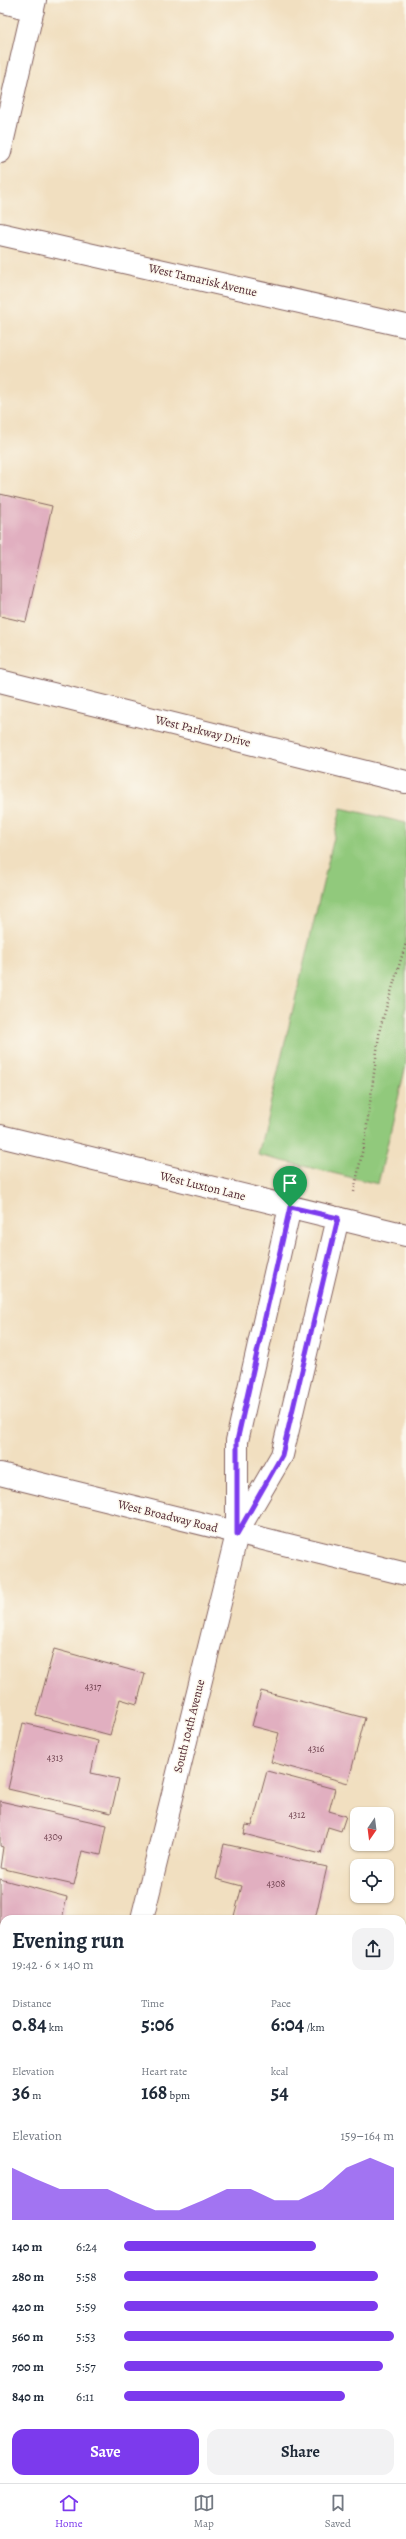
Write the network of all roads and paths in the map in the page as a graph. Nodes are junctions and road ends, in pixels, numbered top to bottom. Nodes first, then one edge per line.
1 (0, 1) edge
2 (34, 5) edge
3 (0, 152) edge
4 (0, 234) edge
5 (406, 326) edge
6 (0, 681) edge
7 (406, 782) edge
8 (406, 943) edge
9 (0, 1136) edge
10 (360, 1193) dead end
11 (290, 1207) junction
12 (338, 1218) junction
13 (406, 1235) edge
14 (0, 1474) edge
15 (237, 1534) junction
16 (406, 1574) edge
17 (143, 1915) edge

1 - 2 street
2 - 3 street
4 - 5 street, West Tamarisk Avenue
6 - 7 street, West Parkway Drive
8 - 10 path
9 - 11 street, West Luxton Lane
11 - 12 street, West Luxton Lane
11 - 15 street
12 - 13 street, West Luxton Lane
12 - 15 street
14 - 15 street, West Broadway Road
15 - 16 street, West Broadway Road
15 - 17 street, South 104th Avenue

